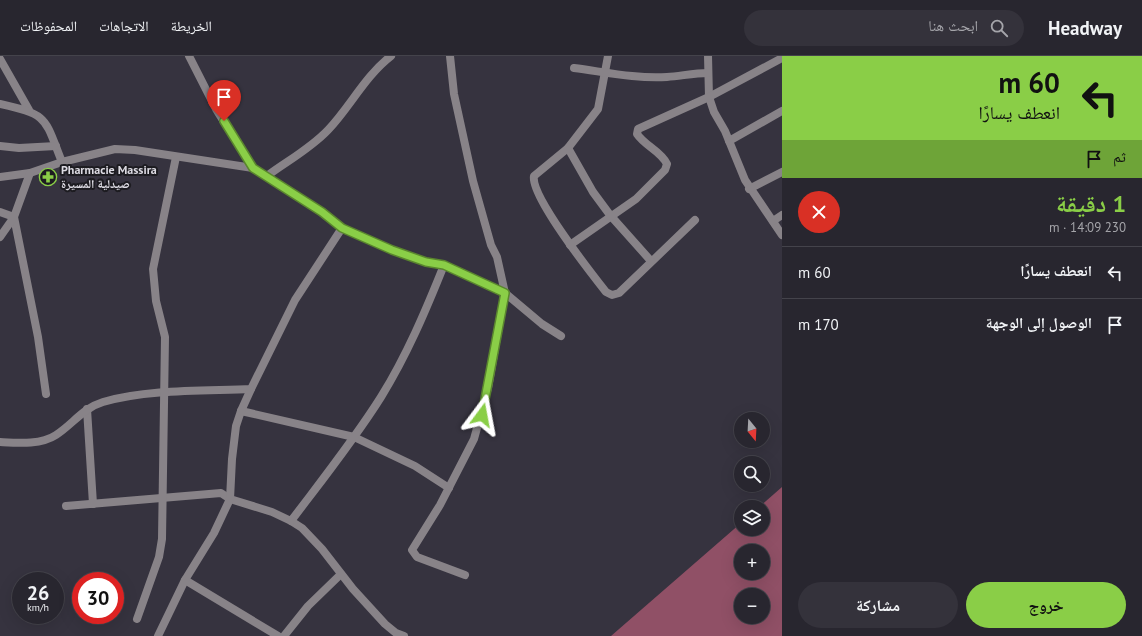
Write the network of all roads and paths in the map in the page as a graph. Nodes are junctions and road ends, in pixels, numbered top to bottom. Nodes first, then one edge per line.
1 (189, 56) edge
2 (391, 56) edge
3 (450, 56) edge
4 (608, 56) edge
5 (708, 56) edge
6 (782, 58) edge
7 (0, 59) edge
8 (574, 68) dead end
9 (604, 72) junction
10 (708, 73) junction
11 (709, 97) junction
12 (0, 104) edge
13 (29, 110) junction
14 (782, 111) edge
15 (729, 141) junction
16 (0, 146) edge
17 (56, 146) junction
18 (568, 148) junction
19 (176, 157) junction
20 (62, 162) junction
21 (253, 168) junction
22 (782, 172) edge
23 (30, 173) junction
24 (266, 176) junction
25 (0, 177) edge
26 (750, 189) junction
27 (0, 212) edge
28 (610, 215) junction
29 (782, 215) edge
30 (14, 217) junction
31 (695, 220) dead end
32 (773, 221) junction
33 (342, 228) junction
34 (782, 235) edge
35 (0, 237) edge
36 (570, 245) junction
37 (651, 261) junction
38 (444, 265) junction
39 (505, 293) junction
40 (561, 336) dead end
41 (251, 389) junction
42 (165, 393) junction
43 (46, 394) dead end
44 (87, 409) junction
45 (241, 411) junction
46 (354, 437) junction
47 (0, 442) edge
48 (448, 488) junction
49 (164, 498) junction
50 (230, 499) junction
51 (93, 504) junction
52 (66, 506) dead end
53 (291, 521) junction
54 (341, 574) junction
55 (465, 575) dead end
56 (185, 580) junction
57 (137, 619) dead end
58 (158, 636) edge
59 (278, 636) edge
60 (284, 636) edge
61 (404, 636) edge

1 - 21 street
2 - 24 street
3 - 39 street
4 - 9 street
5 - 10 street
6 - 11 street
7 - 13 street
8 - 9 street
9 - 10 street
9 - 18 street
10 - 11 street
11 - 15 street
11 - 28 street
12 - 13 street
13 - 17 street
14 - 15 street
15 - 26 street
16 - 17 street
17 - 20 street
18 - 28 street
18 - 36 street
19 - 20 street
19 - 21 street
19 - 42 street
20 - 23 street
21 - 24 street
22 - 26 street
23 - 25 street
23 - 30 street
24 - 33 street
26 - 32 street
27 - 30 street
28 - 36 street
28 - 37 street
29 - 32 street
30 - 35 street
30 - 43 street
31 - 37 street
32 - 34 street
33 - 38 street
33 - 41 street
36 - 37 street
38 - 39 street
38 - 46 street
39 - 40 street
39 - 48 street
41 - 42 street
41 - 45 street
42 - 44 street
42 - 49 street
44 - 47 street
44 - 51 street
45 - 46 street
45 - 50 street
46 - 48 street
46 - 53 street
48 - 55 street
49 - 50 street
49 - 51 street
49 - 57 street
50 - 53 street
50 - 56 street
51 - 52 street
53 - 54 street
54 - 60 street
54 - 61 street
56 - 58 street
56 - 59 street

